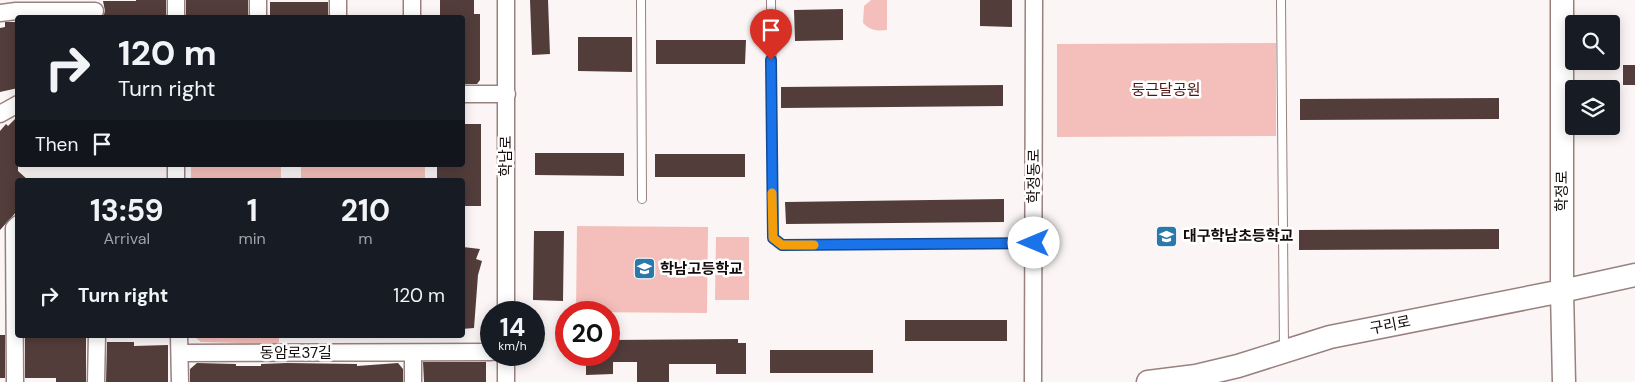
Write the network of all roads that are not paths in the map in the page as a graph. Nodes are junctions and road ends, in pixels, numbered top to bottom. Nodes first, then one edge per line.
1 (176, 0) edge
2 (258, 0) edge
3 (338, 0) edge
4 (412, 0) edge
5 (506, 0) edge
6 (641, 0) edge
7 (770, 0) edge
8 (1034, 0) edge
9 (1281, 0) edge
10 (1562, 0) edge
11 (95, 10) edge
12 (0, 13) edge
13 (176, 15) edge
14 (258, 15) edge
15 (338, 15) edge
16 (412, 15) edge
17 (465, 94) edge
18 (506, 94) junction
19 (15, 106) edge
20 (0, 114) edge
21 (642, 200) dead end
22 (1034, 243) junction
23 (1635, 274) edge
24 (1562, 291) junction
25 (506, 301) edge
26 (15, 338) edge
27 (97, 338) edge
28 (179, 338) edge
29 (480, 352) edge
30 (1284, 352) junction
31 (180, 353) junction
32 (413, 353) junction
33 (506, 366) edge
34 (15, 382) edge
35 (96, 382) edge
36 (180, 382) edge
37 (413, 382) edge
38 (506, 382) edge
39 (1033, 382) edge
40 (1148, 382) edge
41 (1564, 382) edge

1 - 13 street
2 - 14 street
3 - 15 street
4 - 16 street
5 - 18 street, 학남로
6 - 21 lane
7 - 22 lane
8 - 22 street, 학정동로
9 - 30 lane
10 - 24 street, 학정로
11 - 12 street
17 - 18 street
18 - 25 street, 학남로
19 - 20 street
22 - 39 street, 학정동로
23 - 24 street, 구리로
24 - 30 street, 구리로
24 - 41 street, 학정로
26 - 34 street
27 - 35 street
28 - 31 street
29 - 32 street, 동암로37길
30 - 40 street, 구리로
31 - 32 street, 동암로37길
31 - 36 street
32 - 37 street
33 - 38 street

